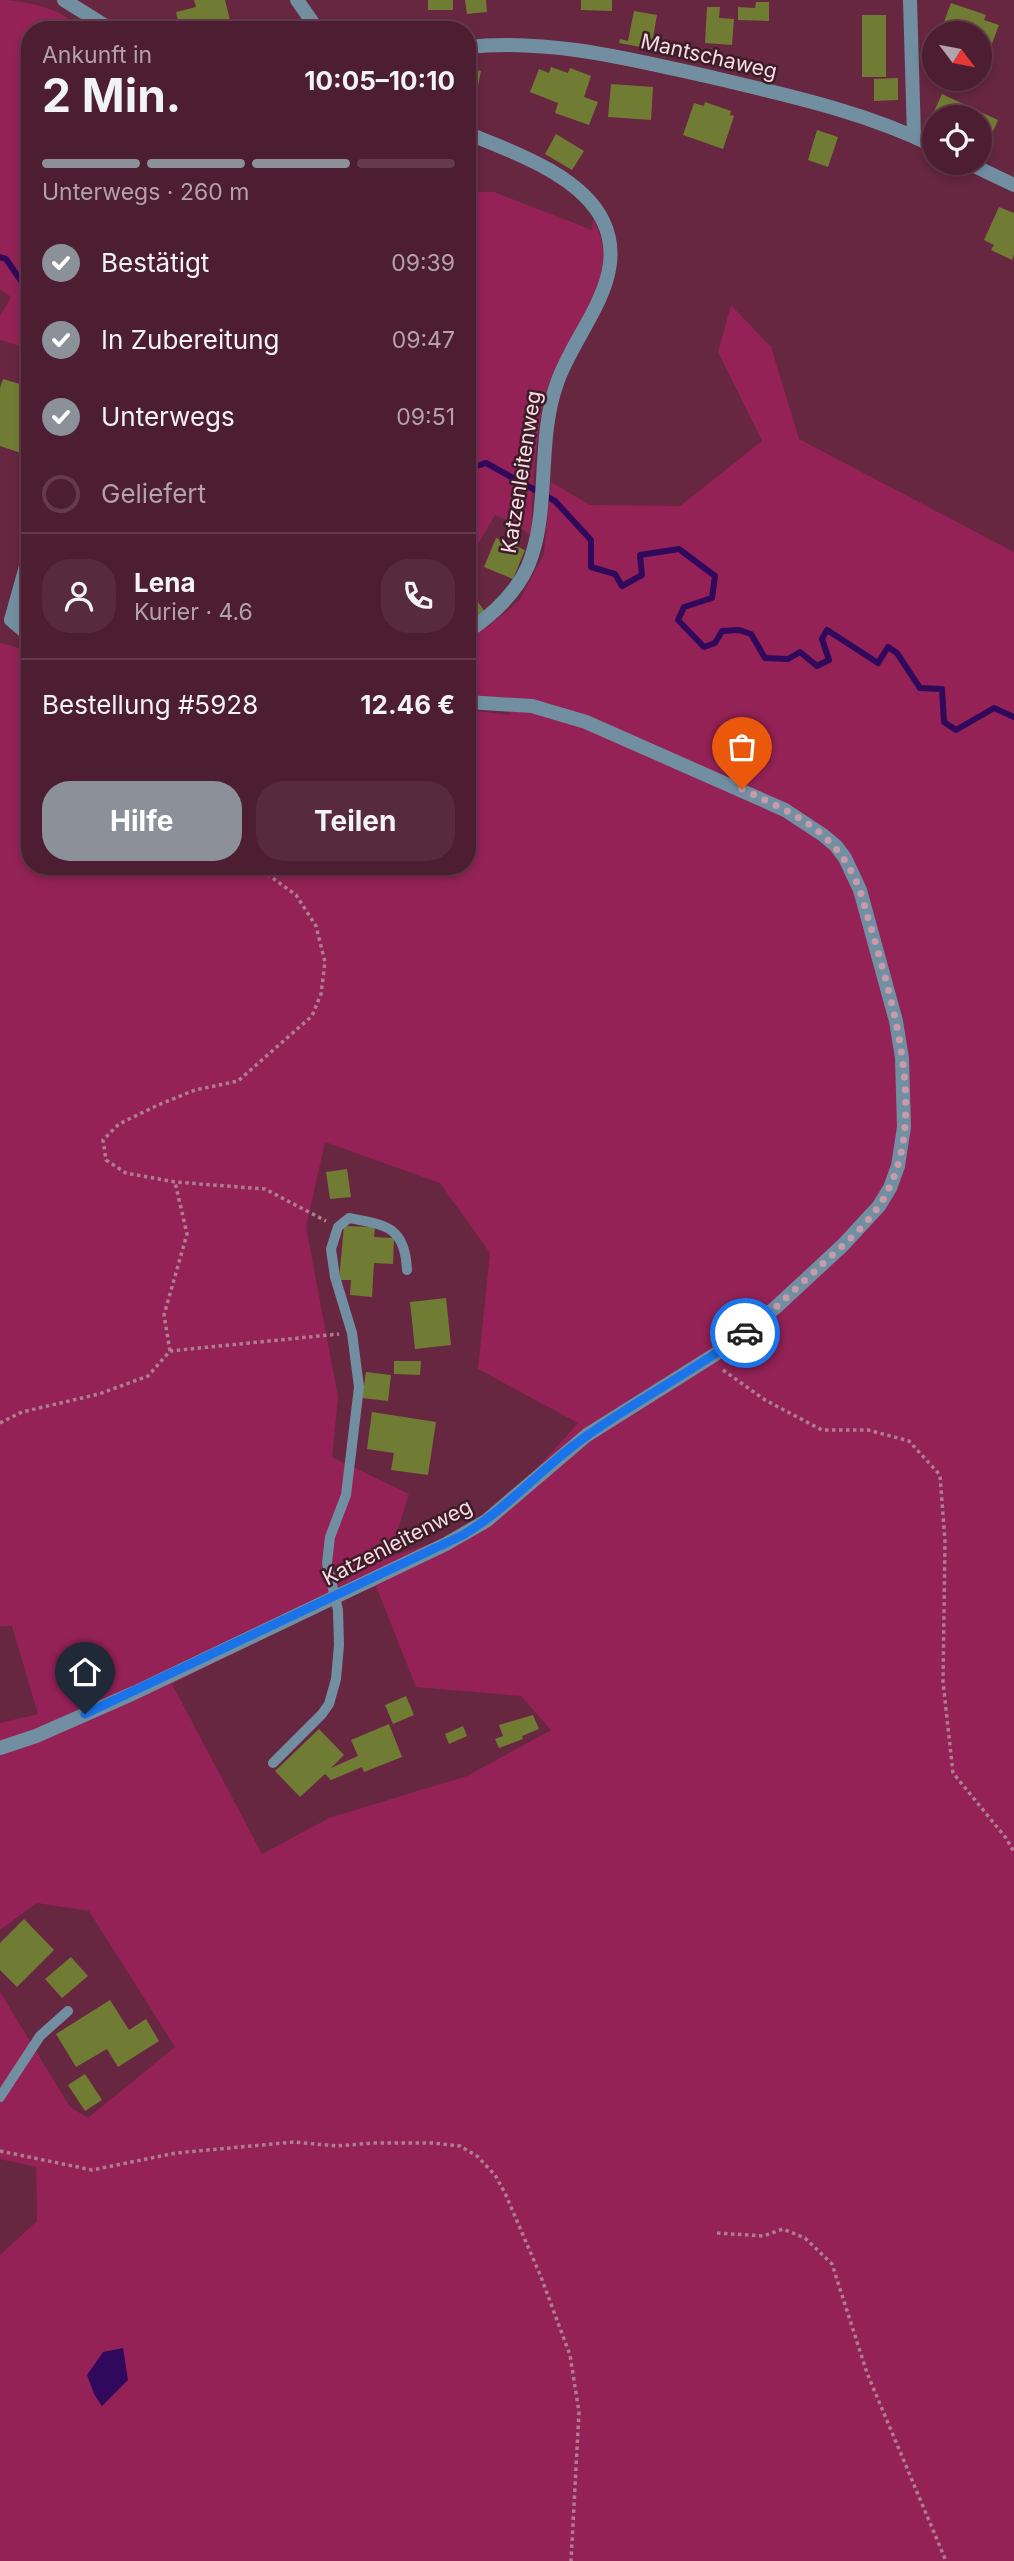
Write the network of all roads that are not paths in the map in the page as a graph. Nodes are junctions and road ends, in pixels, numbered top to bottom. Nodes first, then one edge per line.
1 (64, 0) edge
2 (297, 0) edge
3 (911, 0) edge
4 (98, 21) edge
5 (312, 21) edge
6 (476, 46) edge
7 (914, 136) junction
8 (476, 137) edge
9 (922, 140) edge
10 (992, 174) edge
11 (1014, 185) edge
12 (21, 584) edge
13 (476, 624) edge
14 (21, 628) edge
15 (476, 702) edge
16 (407, 1270) dead end
17 (336, 1597) junction
18 (0, 1748) edge
19 (273, 1763) dead end
20 (68, 2011) dead end
21 (0, 2097) edge

1 - 4 street
2 - 5 street
3 - 7 street
6 - 7 street, Mantschaweg
7 - 9 street, Mantschaweg
8 - 13 street, Katzenleitenweg
10 - 11 street
12 - 14 street
15 - 17 street, Katzenleitenweg
16 - 17 lane
17 - 18 street, Katzenleitenweg
17 - 19 lane
20 - 21 lane

